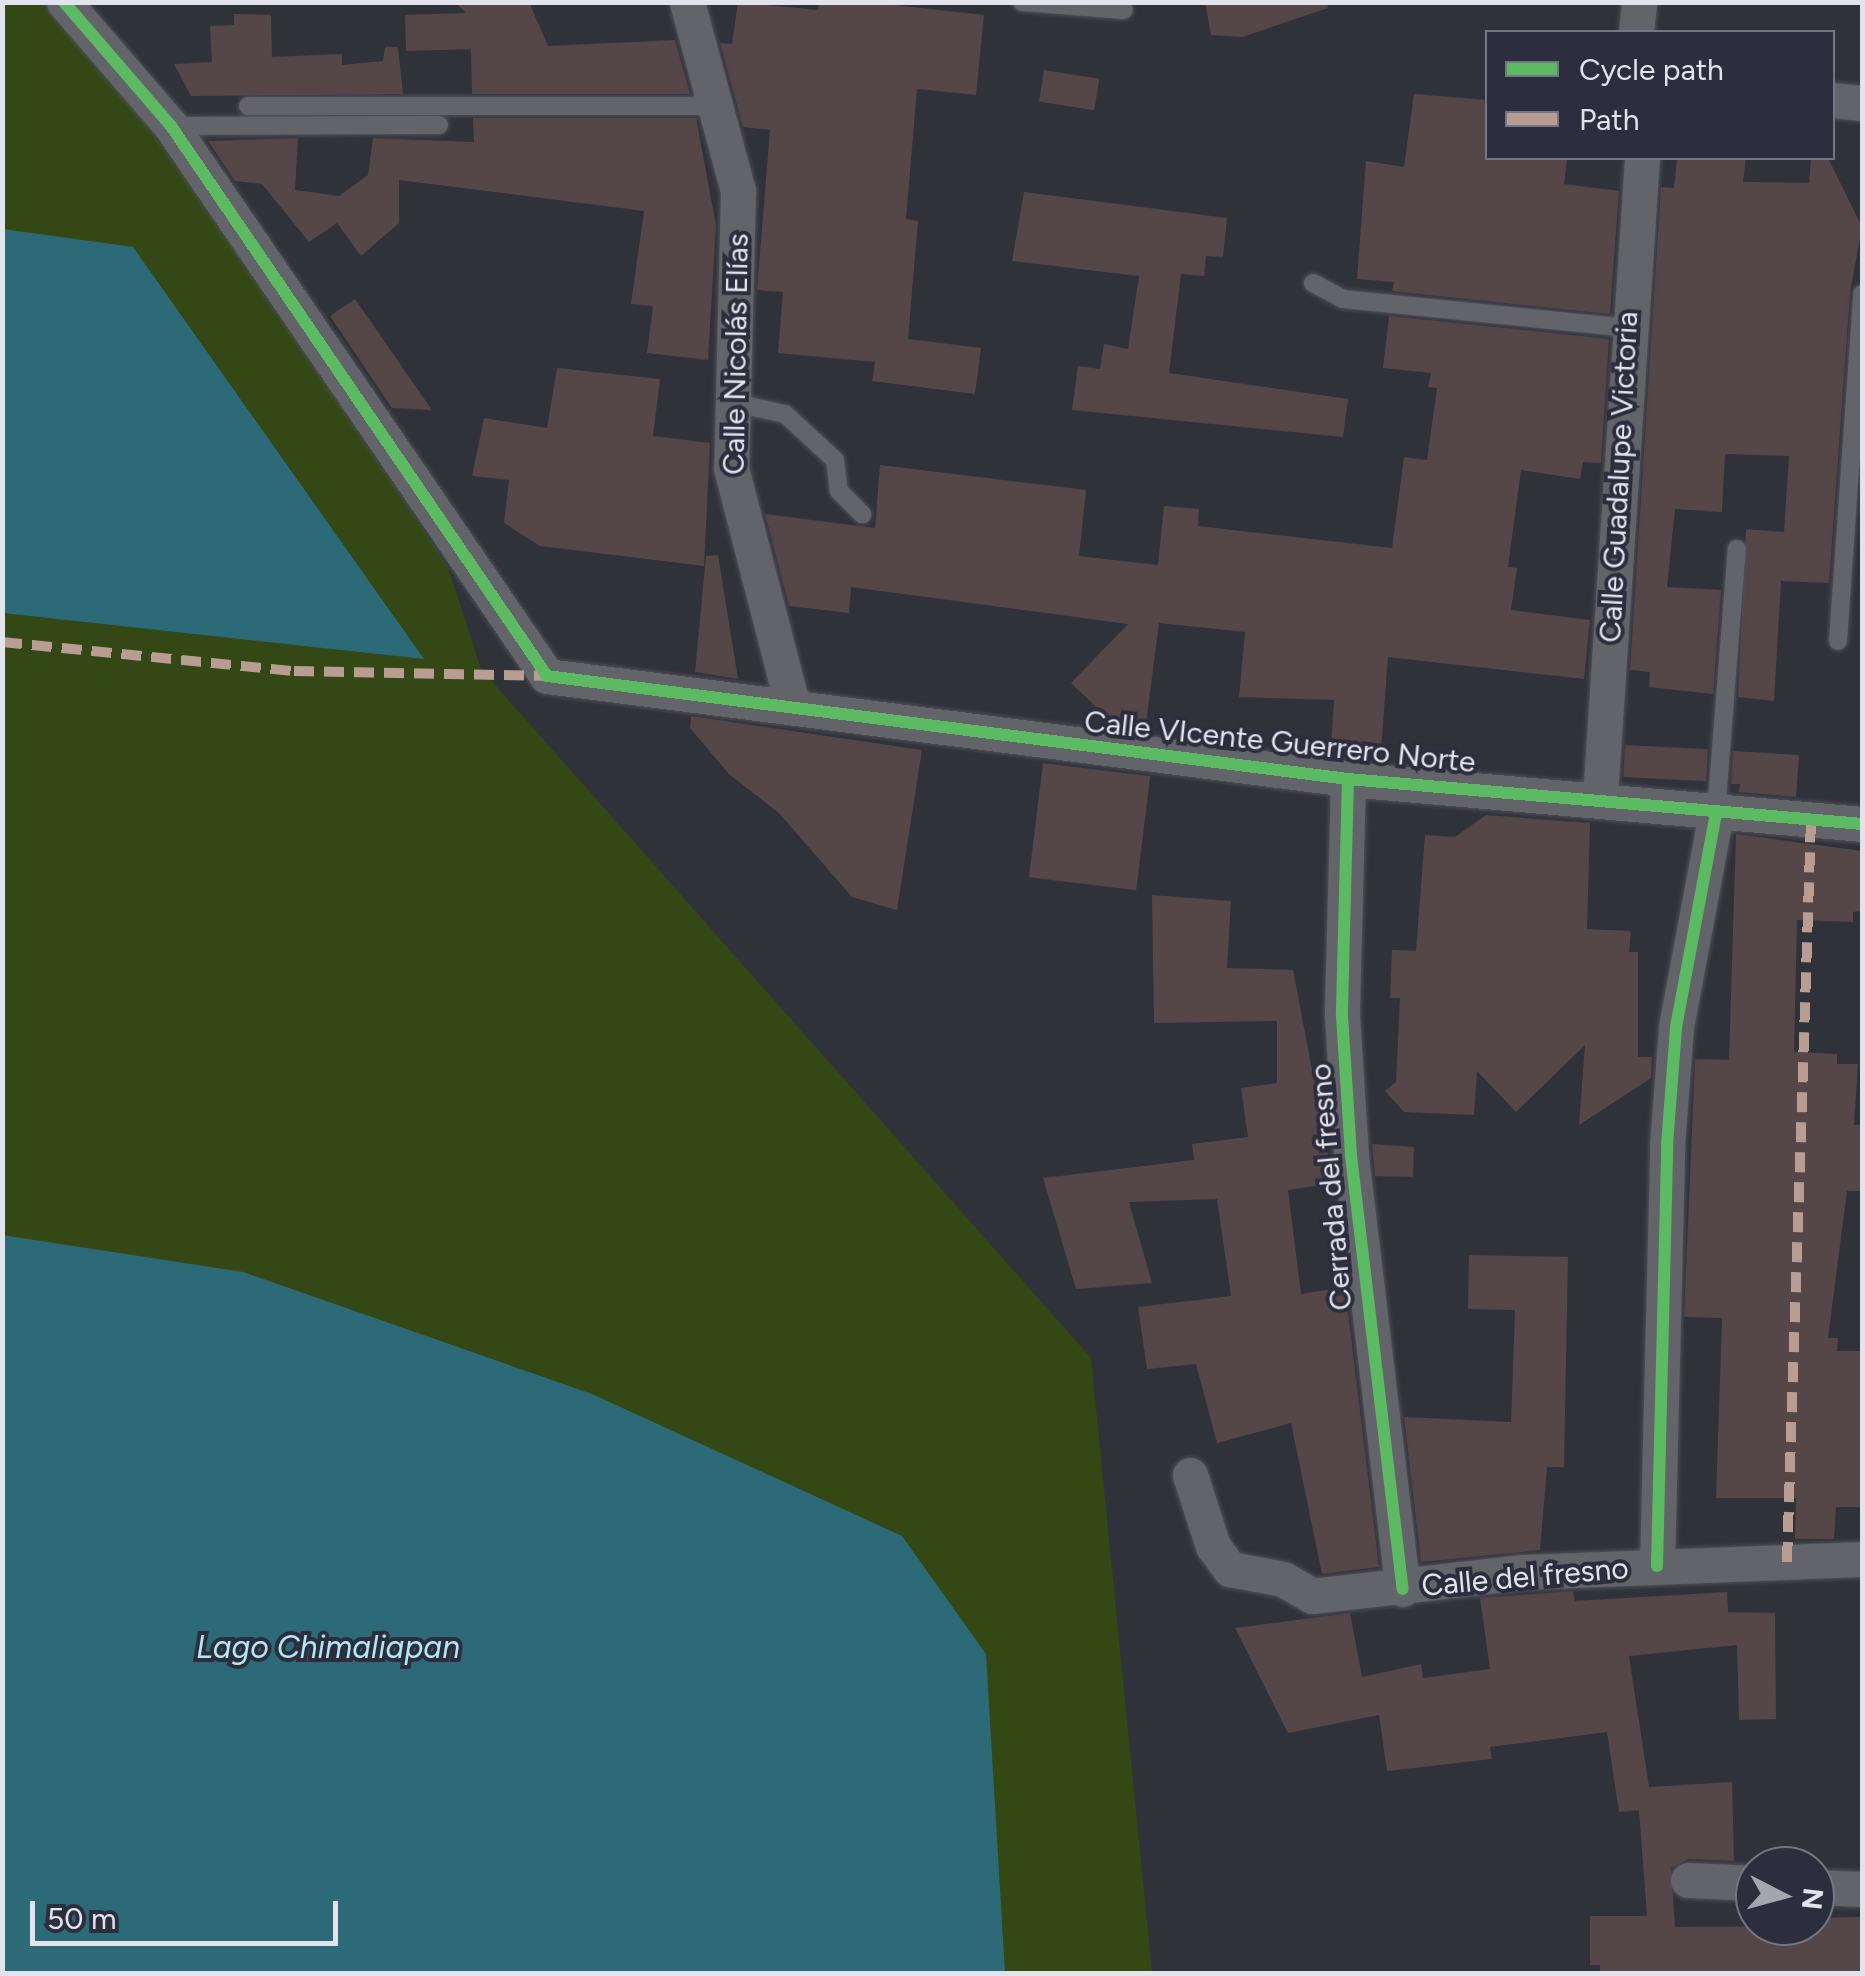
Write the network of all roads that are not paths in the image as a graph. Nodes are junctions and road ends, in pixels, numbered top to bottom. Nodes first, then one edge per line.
1 (64, 2) edge
2 (687, 2) edge
3 (1022, 2) edge
4 (1639, 2) edge
5 (1124, 10) dead end
6 (1636, 30) edge
7 (1835, 100) edge
8 (1862, 103) edge
9 (248, 106) dead end
10 (713, 106) junction
11 (438, 125) dead end
12 (171, 126) junction
13 (1642, 160) edge
14 (1313, 283) dead end
15 (1862, 294) edge
16 (1628, 328) junction
17 (735, 403) junction
18 (862, 514) dead end
19 (1737, 549) dead end
20 (1838, 641) dead end
21 (792, 704) junction
22 (1348, 778) junction
23 (1600, 796) junction
24 (1716, 813) junction
25 (1862, 824) edge
26 (1190, 1475) dead end
27 (1862, 1559) edge
28 (1657, 1566) junction
29 (1403, 1589) junction
30 (1688, 1880) dead end
31 (1735, 1883) edge
32 (1835, 1888) edge
33 (1862, 1889) edge

1 - 12 street, Calle VIcente Guerrero Norte
2 - 10 street, Calle Nicolás Elías
3 - 5 lane
4 - 6 street
7 - 8 street
9 - 10 lane
10 - 17 street, Calle Nicolás Elías
11 - 12 lane
12 - 21 street, Calle VIcente Guerrero Norte
13 - 16 street, Calle Guadalupe Victoria
14 - 16 lane
15 - 20 lane
16 - 23 street, Calle Guadalupe Victoria
17 - 18 lane
17 - 21 street, Calle Nicolás Elías
19 - 24 lane
21 - 22 street, Calle VIcente Guerrero Norte
22 - 23 street, Calle VIcente Guerrero Norte
22 - 29 street, Cerrada del fresno
23 - 24 street, Calle VIcente Guerrero Norte
24 - 25 street, Calle VIcente Guerrero Norte
24 - 28 street
26 - 29 street, Calle del fresno
27 - 28 street, Calle del fresno
28 - 29 street, Calle del fresno
30 - 31 street
32 - 33 street

